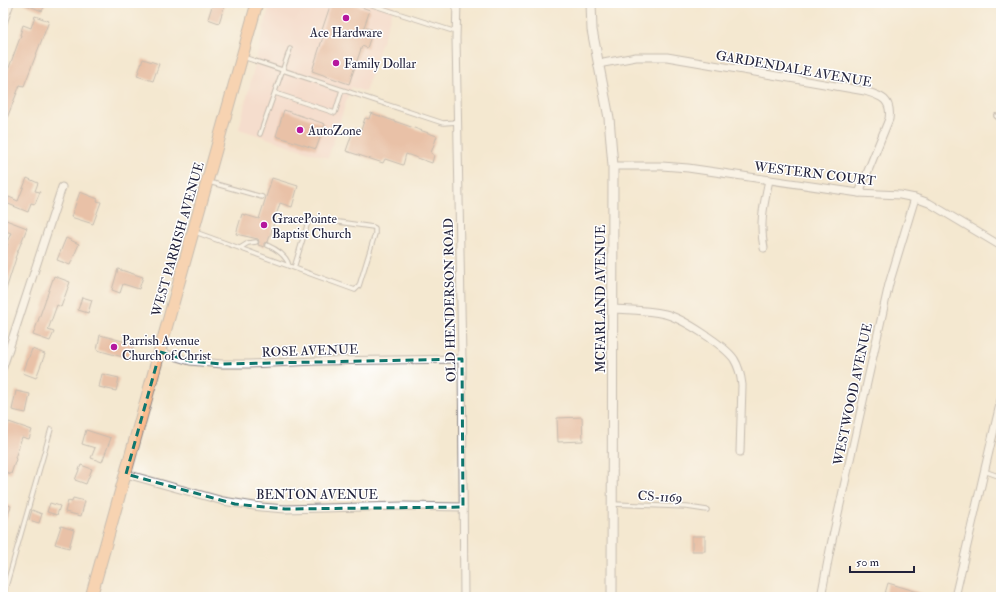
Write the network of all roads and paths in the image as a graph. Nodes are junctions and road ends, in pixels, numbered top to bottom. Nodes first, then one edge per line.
1 (10, 3) edge
2 (257, 3) edge
3 (366, 3) edge
4 (457, 3) edge
5 (591, 3) edge
6 (3, 23) edge
7 (456, 32) junction
8 (290, 49) dead end
9 (242, 56) junction
10 (598, 64) junction
11 (283, 70) junction
12 (342, 90) junction
13 (275, 93) junction
14 (996, 116) dead end
15 (1001, 120) edge
16 (458, 122) junction
17 (260, 134) dead end
18 (613, 166) junction
19 (770, 180) junction
20 (208, 181) junction
21 (62, 187) dead end
22 (859, 192) junction
23 (262, 197) dead end
24 (915, 198) junction
25 (194, 232) junction
26 (256, 242) dead end
27 (267, 245) dead end
28 (1001, 246) edge
29 (240, 248) junction
30 (764, 248) dead end
31 (288, 266) junction
32 (294, 268) junction
33 (613, 309) junction
34 (160, 352) junction
35 (462, 359) junction
36 (3, 367) edge
37 (1001, 400) edge
38 (51, 429) dead end
39 (740, 452) dead end
40 (984, 470) junction
41 (126, 474) junction
42 (1001, 478) edge
43 (613, 504) junction
44 (464, 507) junction
45 (707, 510) dead end
46 (4, 597) edge
47 (91, 597) edge
48 (464, 597) edge
49 (612, 597) edge
50 (822, 597) edge
51 (954, 597) edge

1 - 6 street
2 - 9 main road, WEST PARRISH AVENUE
3 - 7 lane
4 - 7 street, OLD HENDERSON ROAD
5 - 10 street, MCFARLAND AVENUE
7 - 16 street, OLD HENDERSON ROAD
8 - 11 lane
9 - 11 lane
9 - 20 main road, WEST PARRISH AVENUE
10 - 18 street, MCFARLAND AVENUE
10 - 22 street, GARDENDALE AVENUE
11 - 12 lane
11 - 13 lane
12 - 13 lane
12 - 16 lane
13 - 17 lane
14 - 15 lane
16 - 35 street, OLD HENDERSON ROAD
18 - 19 street, WESTERN COURT
18 - 33 street, MCFARLAND AVENUE
19 - 22 street, WESTERN COURT
19 - 30 street
20 - 23 lane
20 - 25 main road, WEST PARRISH AVENUE
21 - 36 street
22 - 24 street, WESTERN COURT
24 - 28 street, WESTERN COURT
24 - 50 street, WESTWOOD AVENUE
25 - 29 lane
25 - 34 main road, WEST PARRISH AVENUE
26 - 29 lane
27 - 31 lane
29 - 31 lane
31 - 32 lane
32 - 32 lane
33 - 39 street
33 - 43 street, MCFARLAND AVENUE
34 - 35 street, ROSE AVENUE
34 - 41 main road, WEST PARRISH AVENUE
35 - 44 street, OLD HENDERSON ROAD
37 - 40 street
38 - 46 lane
40 - 42 lane
40 - 51 street
41 - 44 street, BENTON AVENUE
41 - 47 main road, WEST PARRISH AVENUE
43 - 45 lane, CS-1169
43 - 49 street, MCFARLAND AVENUE
44 - 48 street, OLD HENDERSON ROAD

